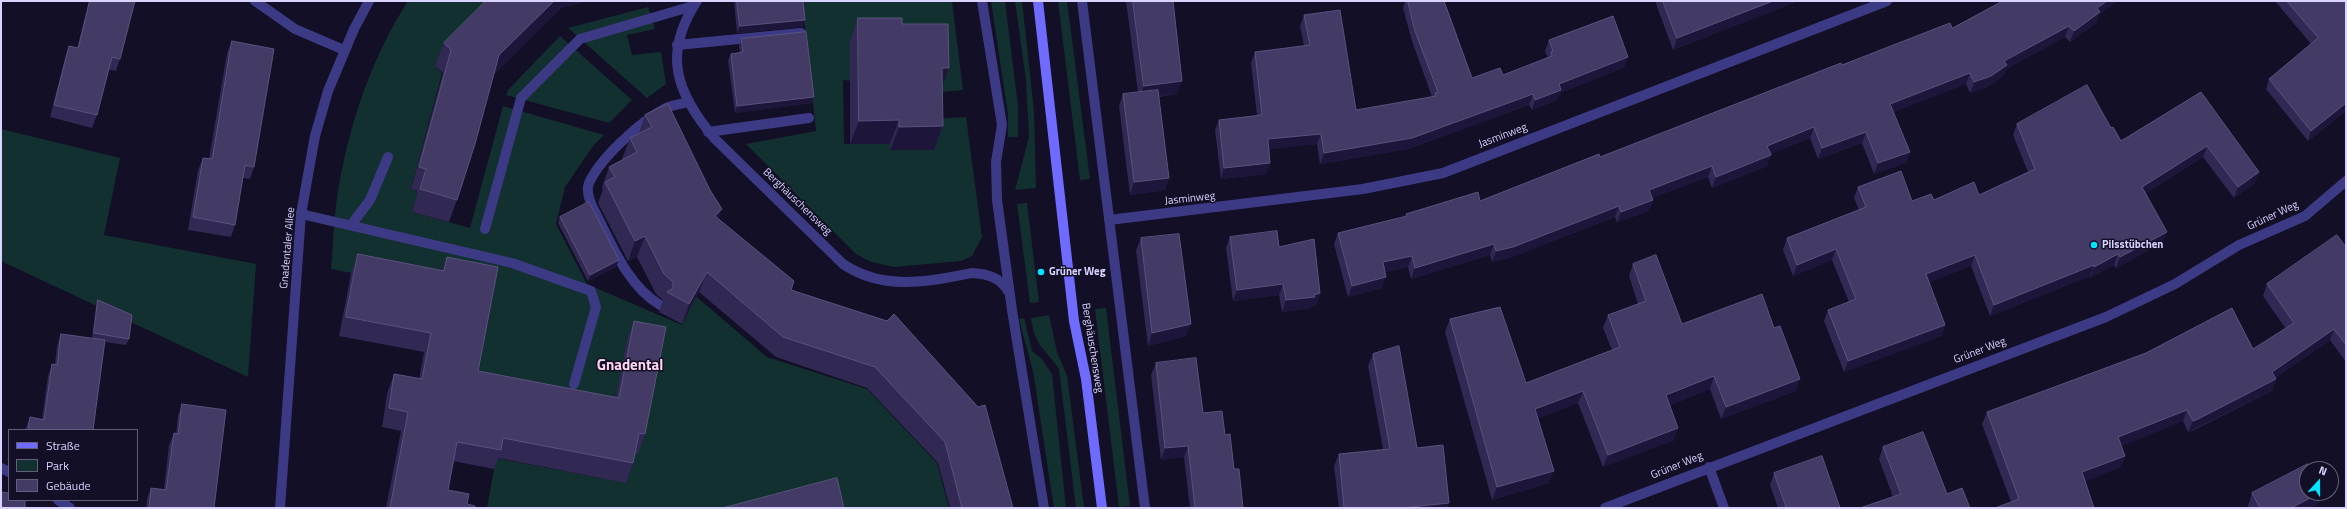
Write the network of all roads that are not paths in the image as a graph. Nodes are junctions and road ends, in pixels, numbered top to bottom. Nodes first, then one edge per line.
1 (255, 1) edge
2 (369, 1) edge
3 (982, 1) edge
4 (1038, 1) edge
5 (1082, 1) edge
6 (1887, 1) edge
7 (695, 4) edge
8 (801, 32) edge
9 (677, 45) junction
10 (344, 50) junction
11 (689, 102) junction
12 (809, 118) dead end
13 (708, 132) junction
14 (388, 157) dead end
15 (2346, 181) edge
16 (301, 214) junction
17 (1109, 220) junction
18 (351, 225) junction
19 (485, 229) dead end
20 (1009, 292) junction
21 (660, 305) dead end
22 (574, 384) dead end
23 (1709, 467) junction
24 (60, 501) edge
25 (70, 508) edge
26 (280, 508) edge
27 (1044, 508) edge
28 (1102, 508) edge
29 (1145, 508) edge
30 (1605, 508) edge
31 (1724, 508) edge

1 - 10 street
2 - 10 street, Gnadentaler Allee
3 - 20 street
4 - 28 main road, Berghäuschensweg
5 - 17 street
6 - 17 street, Jasminweg
7 - 9 street, Berghäuschensweg
7 - 19 street
8 - 9 street
9 - 11 street, Berghäuschensweg
10 - 16 street, Gnadentaler Allee
11 - 13 street, Berghäuschensweg
11 - 21 street
12 - 13 street
13 - 20 street, Berghäuschensweg
14 - 18 street
15 - 23 street, Grüner Weg
16 - 18 street
16 - 26 street, Gnadentaler Allee
17 - 29 street
18 - 22 street
20 - 27 street
23 - 30 street, Grüner Weg
23 - 31 street
24 - 25 street

